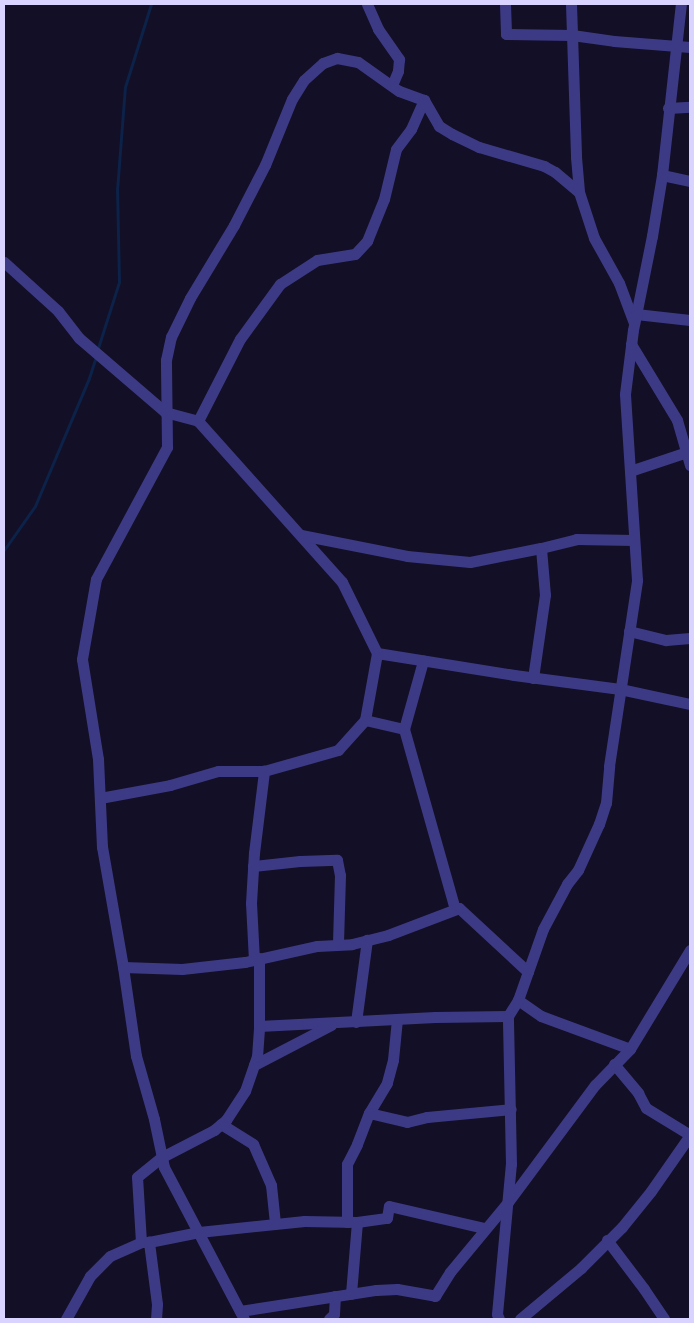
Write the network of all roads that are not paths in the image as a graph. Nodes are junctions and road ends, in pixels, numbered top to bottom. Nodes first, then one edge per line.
1 (368, 4) edge
2 (505, 4) edge
3 (571, 4) edge
4 (681, 4) edge
5 (572, 35) junction
6 (676, 46) junction
7 (690, 47) edge
8 (392, 85) junction
9 (424, 100) junction
10 (690, 107) edge
11 (668, 108) junction
12 (662, 175) junction
13 (690, 181) edge
14 (580, 192) junction
15 (4, 262) edge
16 (635, 319) junction
17 (690, 320) edge
18 (631, 344) junction
19 (165, 412) junction
20 (198, 421) junction
21 (687, 452) junction
22 (690, 465) edge
23 (630, 471) junction
24 (301, 535) junction
25 (634, 540) junction
26 (541, 548) junction
27 (629, 631) junction
28 (690, 638) edge
29 (377, 652) junction
30 (423, 661) junction
31 (533, 678) junction
32 (620, 688) junction
33 (690, 704) edge
34 (365, 720) junction
35 (404, 729) junction
36 (264, 770) junction
37 (100, 798) junction
38 (253, 866) junction
39 (455, 910) junction
40 (367, 940) junction
41 (338, 944) junction
42 (690, 950) edge
43 (256, 959) junction
44 (687, 964) edge
45 (123, 967) junction
46 (528, 972) junction
47 (518, 1000) junction
48 (508, 1016) junction
49 (398, 1019) junction
50 (356, 1022) junction
51 (335, 1023) junction
52 (260, 1026) junction
53 (630, 1049) junction
54 (614, 1064) junction
55 (254, 1065) junction
56 (511, 1110) junction
57 (369, 1113) junction
58 (221, 1124) junction
59 (690, 1135) edge
60 (686, 1149) edge
61 (162, 1157) junction
62 (508, 1202) junction
63 (352, 1222) junction
64 (275, 1224) junction
65 (484, 1228) junction
66 (200, 1232) junction
67 (607, 1240) junction
68 (145, 1242) junction
69 (351, 1294) junction
70 (335, 1296) junction
71 (242, 1315) edge
72 (66, 1319) edge
73 (156, 1319) edge
74 (329, 1319) edge
75 (499, 1319) edge
76 (520, 1319) edge
77 (664, 1319) edge

1 - 8 street
2 - 5 street
3 - 5 street
4 - 6 street
5 - 6 street
5 - 14 street
6 - 7 street
6 - 11 street
8 - 9 street
8 - 19 street
9 - 14 street
9 - 20 street
10 - 11 street
11 - 12 street
12 - 13 street
12 - 16 street
14 - 16 street
15 - 19 street
16 - 17 street
16 - 18 street
18 - 21 street
18 - 23 street
19 - 20 street
19 - 37 street
20 - 24 street
21 - 22 street
21 - 23 street
23 - 25 street
24 - 26 street
24 - 29 street
25 - 26 street
25 - 27 street
26 - 31 street
27 - 28 street
27 - 32 street
29 - 30 street
29 - 34 street
30 - 31 street
30 - 35 street
31 - 32 street
32 - 33 street
32 - 46 street
34 - 35 street
34 - 36 street
35 - 39 street
36 - 37 street
36 - 38 street
37 - 45 street
38 - 41 street
38 - 43 street
39 - 40 street
39 - 46 street
40 - 41 street
40 - 50 street
41 - 43 street
42 - 44 street
43 - 45 street
43 - 52 street
44 - 53 street
45 - 61 street
46 - 47 street
47 - 48 street
47 - 53 street
48 - 49 street
48 - 56 street
49 - 50 street
49 - 57 street
50 - 51 street
51 - 52 street
51 - 55 street
52 - 55 street
53 - 54 street
54 - 59 street
54 - 62 street
55 - 58 street
56 - 57 street
56 - 62 street
57 - 63 street
58 - 61 street
58 - 64 street
59 - 60 street
60 - 67 street
61 - 66 street
61 - 68 street
62 - 65 street
62 - 75 street
63 - 64 street
63 - 65 street
63 - 69 street
64 - 66 street
65 - 69 street
66 - 68 street
66 - 71 street
67 - 76 street
67 - 77 street
68 - 72 street
68 - 73 street
69 - 70 street
70 - 71 street
70 - 74 street

